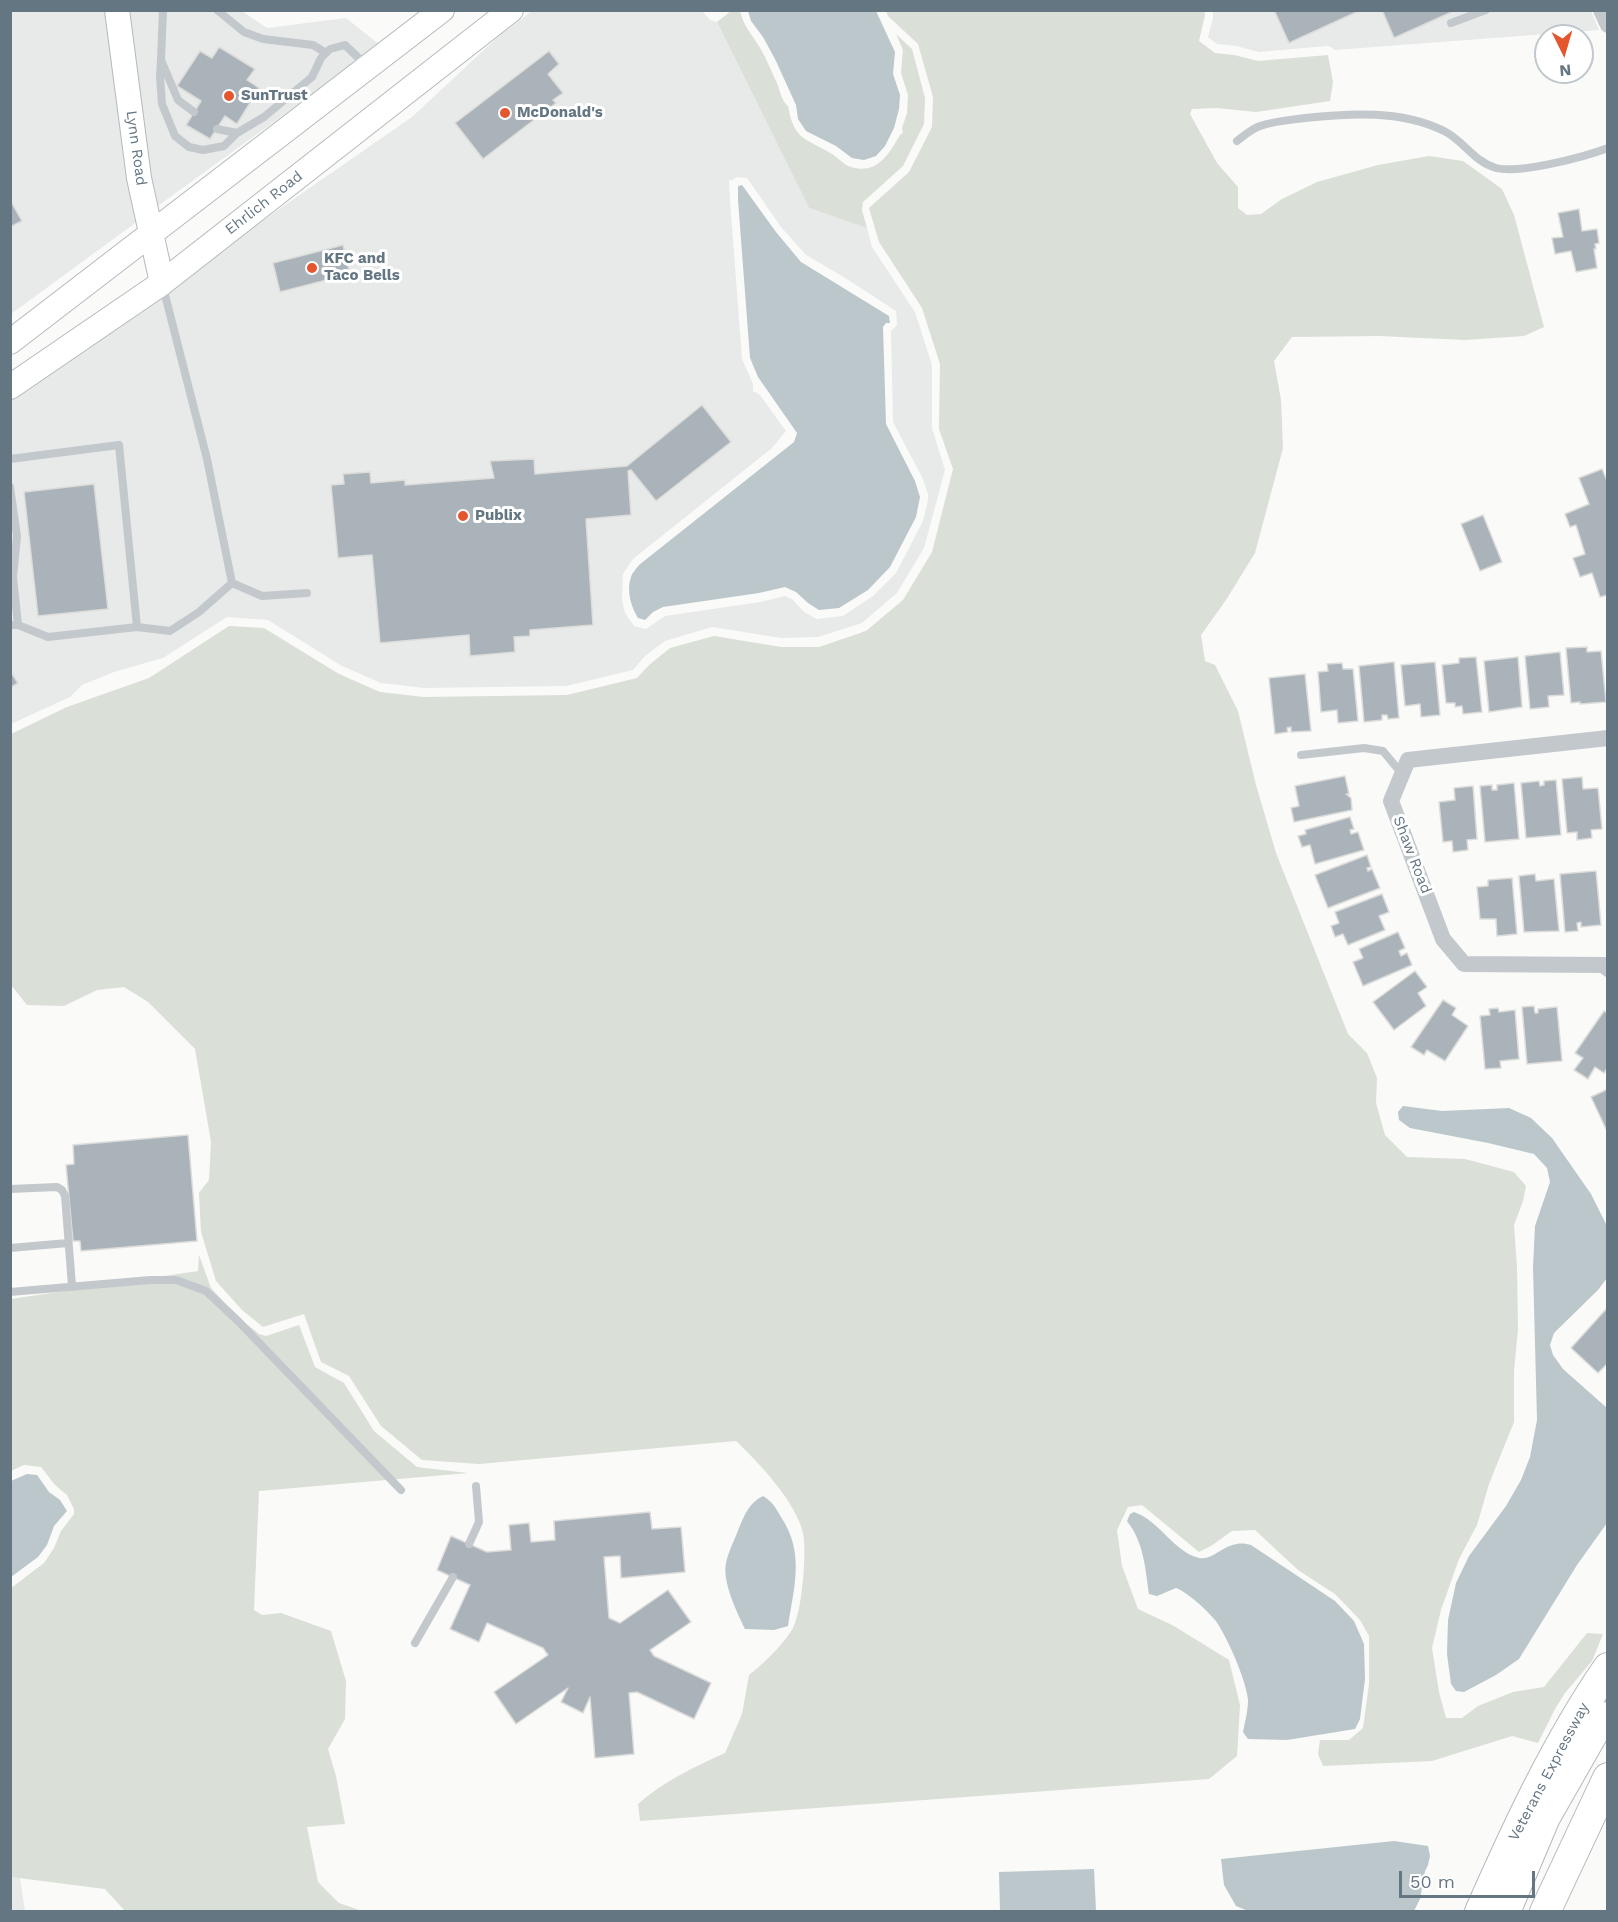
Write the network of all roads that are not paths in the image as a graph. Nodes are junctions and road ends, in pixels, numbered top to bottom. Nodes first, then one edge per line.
1 (117, 10) edge
2 (163, 10) edge
3 (217, 10) edge
4 (441, 10) edge
5 (511, 10) edge
6 (1486, 10) edge
7 (1601, 10) edge
8 (1451, 23) dead end
9 (1608, 25) edge
10 (326, 53) junction
11 (161, 60) junction
12 (368, 67) junction
13 (194, 112) dead end
14 (217, 129) dead end
15 (237, 134) junction
16 (1237, 141) dead end
17 (1608, 148) edge
18 (151, 234) junction
19 (162, 284) junction
20 (10, 342) edge
21 (10, 387) edge
22 (10, 459) edge
23 (10, 487) edge
24 (232, 583) junction
25 (306, 593) dead end
26 (14, 625) edge
27 (137, 627) junction
28 (1608, 738) edge
29 (1301, 755) dead end
30 (1402, 774) junction
31 (1608, 969) edge
32 (10, 1189) edge
33 (68, 1243) junction
34 (10, 1248) edge
35 (72, 1287) junction
36 (10, 1292) edge
37 (476, 1486) dead end
38 (401, 1490) dead end
39 (469, 1544) dead end
40 (453, 1577) dead end
41 (415, 1643) dead end
42 (1608, 1668) edge
43 (1608, 1706) edge
44 (1608, 1778) edge
45 (1608, 1825) edge
46 (1480, 1911) edge
47 (1505, 1911) edge
48 (1545, 1911) edge
49 (1565, 1911) edge

1 - 18 main road, Lynn Road
2 - 11 lane
3 - 10 lane
4 - 12 main road
5 - 19 main road, Ehrlich Road
6 - 8 lane
7 - 9 street
10 - 12 lane
10 - 15 lane
11 - 13 lane
11 - 15 lane
12 - 18 main road
14 - 15 lane
16 - 17 lane
18 - 19 main road, Lynn Road
18 - 20 main road
19 - 21 main road, Ehrlich Road
19 - 24 lane
22 - 27 lane
23 - 26 lane
24 - 25 lane
24 - 27 lane
26 - 27 lane
28 - 30 street
29 - 30 lane
30 - 31 street, Shaw Road
32 - 33 lane
33 - 34 lane
33 - 35 lane
35 - 36 lane
35 - 38 lane
37 - 39 lane
40 - 41 lane
42 - 46 highway, Veterans Expressway
43 - 47 highway
44 - 48 highway
45 - 49 highway

